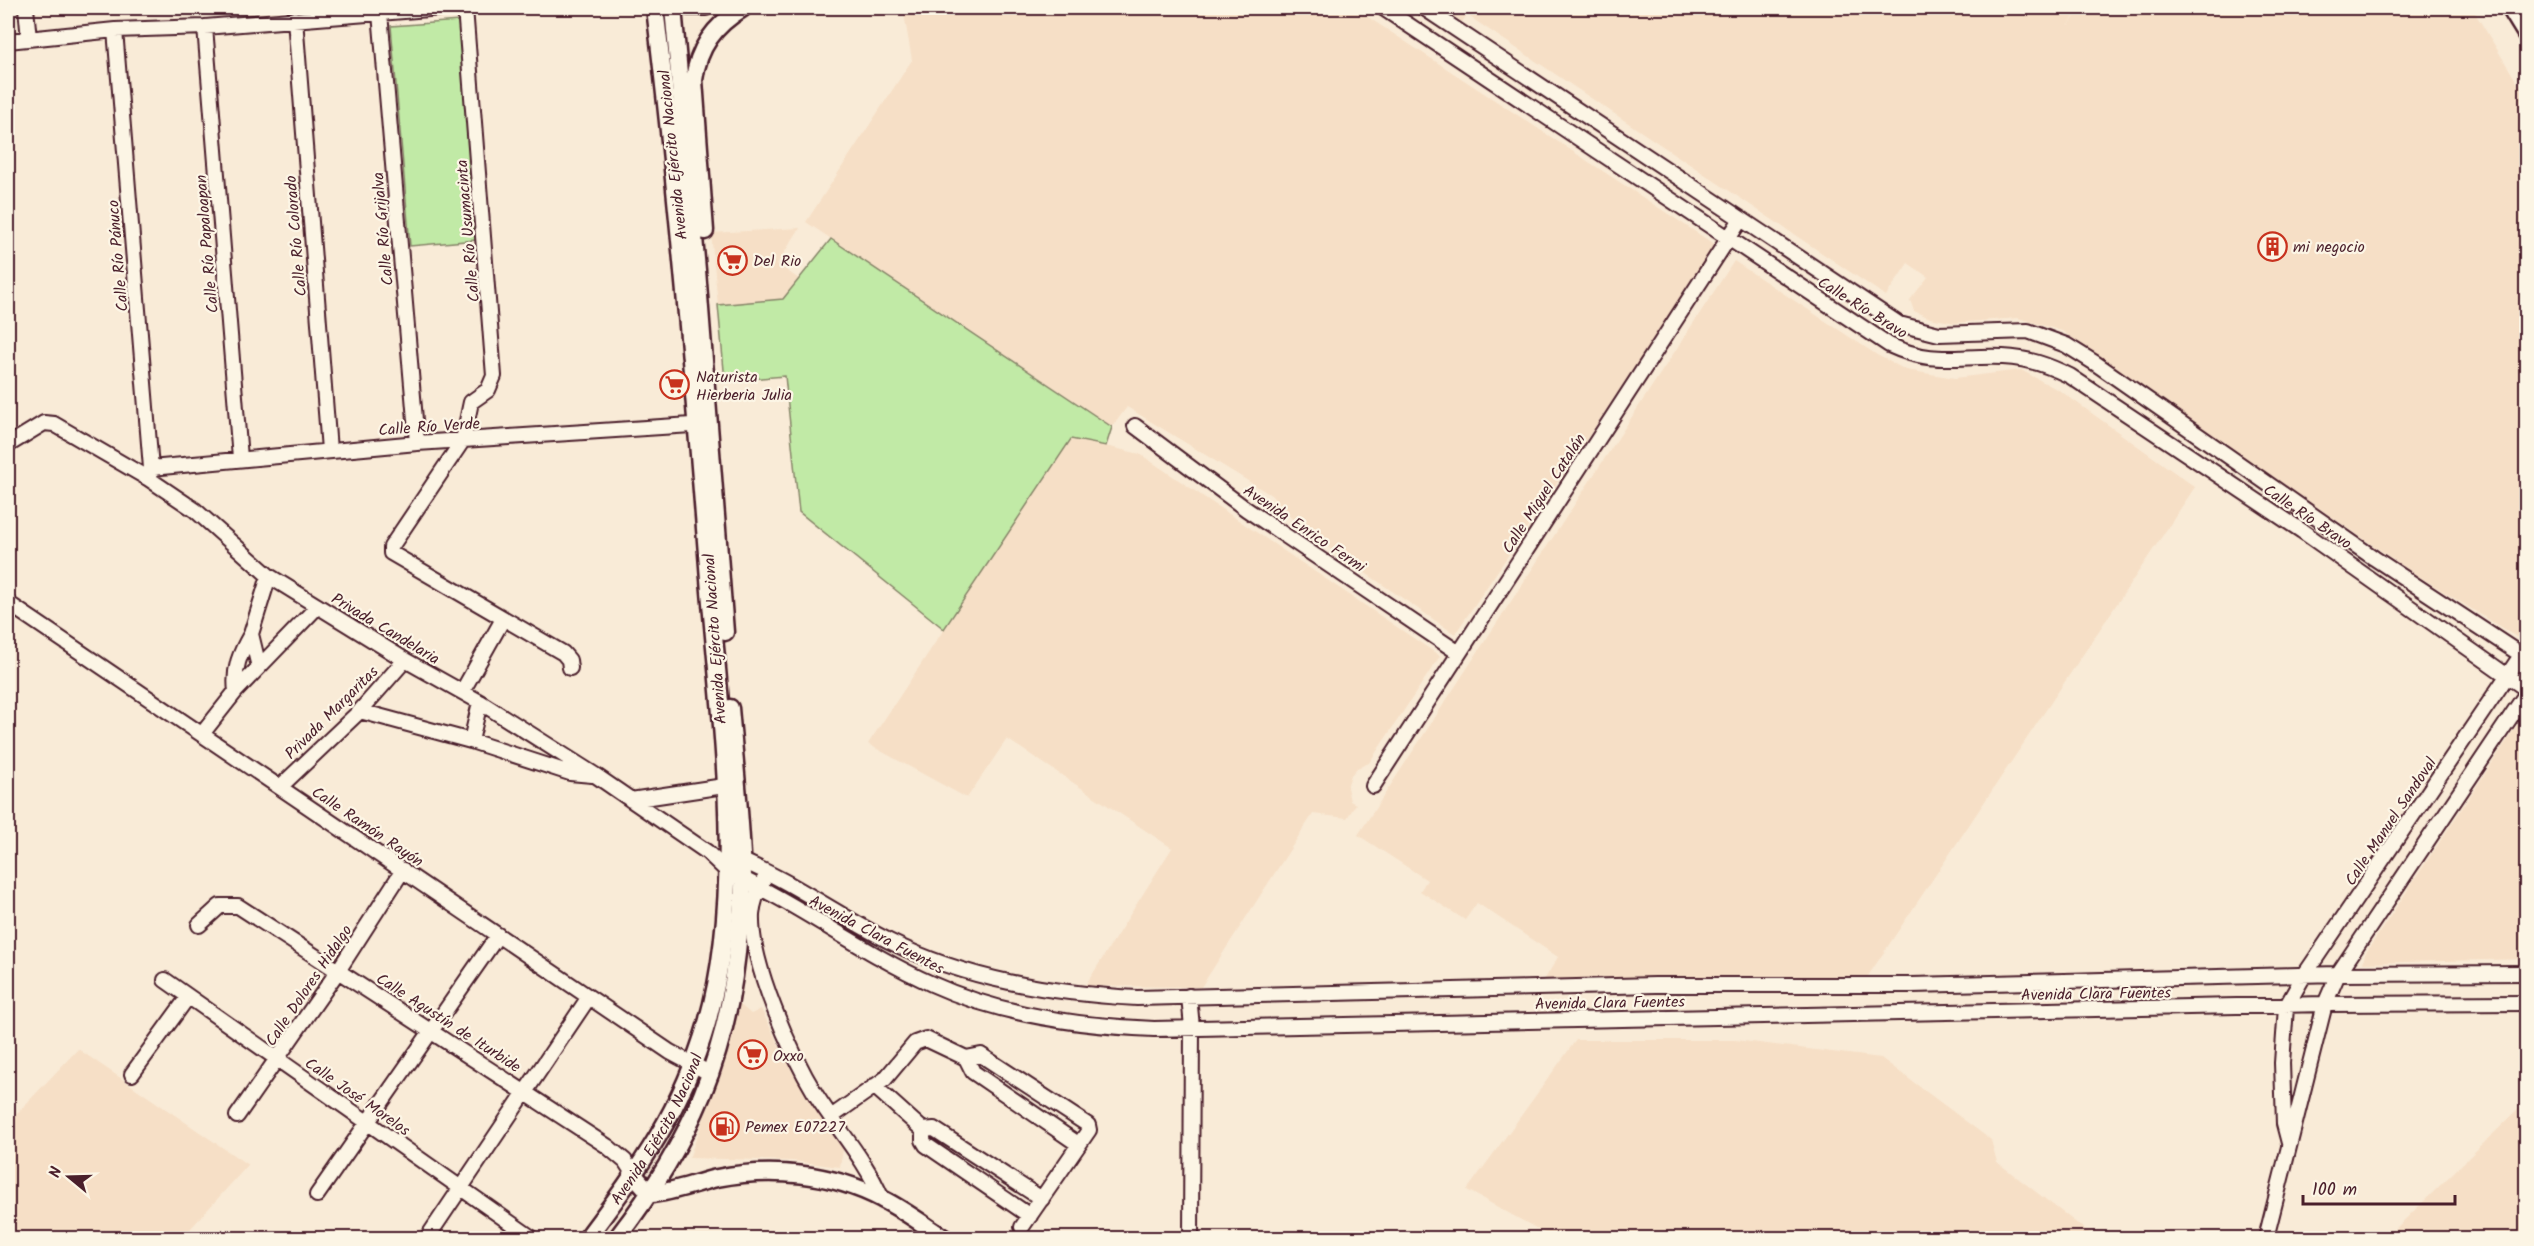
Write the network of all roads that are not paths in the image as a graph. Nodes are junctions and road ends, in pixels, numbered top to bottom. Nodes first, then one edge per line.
1 (26, 8) edge
2 (441, 8) edge
3 (465, 8) edge
4 (656, 8) edge
5 (673, 8) edge
6 (688, 8) edge
7 (706, 8) edge
8 (743, 8) edge
9 (1383, 8) edge
10 (1424, 8) edge
11 (2510, 8) edge
12 (380, 13) junction
13 (295, 19) junction
14 (205, 27) junction
15 (115, 30) junction
16 (2526, 34) edge
17 (1468, 37) junction
18 (29, 39) junction
19 (8, 41) edge
20 (1464, 62) junction
21 (684, 119) junction
22 (1741, 219) junction
23 (1729, 240) junction
24 (697, 270) junction
25 (703, 424) junction
26 (1135, 426) dead end
27 (463, 440) junction
28 (417, 442) junction
29 (8, 445) edge
30 (329, 450) junction
31 (240, 458) junction
32 (150, 474) junction
33 (2313, 516) junction
34 (2302, 531) junction
35 (269, 576) junction
36 (8, 603) edge
37 (318, 606) junction
38 (502, 619) junction
39 (250, 634) junction
40 (1459, 653) junction
41 (2524, 656) edge
42 (405, 660) junction
43 (259, 667) junction
44 (570, 668) dead end
45 (2508, 676) junction
46 (2526, 689) edge
47 (236, 691) junction
48 (462, 692) junction
49 (2526, 694) edge
50 (480, 702) junction
51 (360, 711) junction
52 (202, 734) junction
53 (471, 741) junction
54 (595, 775) junction
55 (724, 786) junction
56 (1373, 786) dead end
57 (280, 787) junction
58 (631, 800) junction
59 (735, 867) junction
60 (403, 870) junction
61 (766, 873) junction
62 (759, 888) junction
63 (199, 925) dead end
64 (498, 935) junction
65 (338, 970) junction
66 (2338, 974) junction
67 (2526, 974) edge
68 (2303, 977) junction
69 (165, 980) dead end
70 (1189, 996) junction
71 (188, 997) junction
72 (589, 997) junction
73 (2526, 1003) edge
74 (2325, 1004) junction
75 (2286, 1006) junction
76 (1192, 1027) junction
77 (430, 1030) junction
78 (277, 1059) junction
79 (966, 1059) junction
80 (692, 1065) junction
81 (132, 1074) dead end
82 (711, 1074) junction
83 (874, 1086) junction
84 (527, 1092) junction
85 (237, 1116) dead end
86 (831, 1117) junction
87 (366, 1122) junction
88 (923, 1130) junction
89 (1078, 1144) junction
90 (2290, 1145) junction
91 (634, 1175) junction
92 (462, 1189) junction
93 (651, 1194) junction
94 (317, 1195) dead end
95 (882, 1198) junction
96 (1042, 1199) junction
97 (427, 1239) edge
98 (532, 1239) edge
99 (587, 1239) edge
100 (617, 1239) edge
101 (944, 1239) edge
102 (1191, 1239) edge
103 (2266, 1239) edge

1 - 18 street
2 - 12 street
3 - 27 street, Calle Río Usumacinta
4 - 21 main road
4 - 25 main road, Avenida Ejército Nacional
5 - 21 main road, Avenida Ejército Nacional
6 - 7 street
8 - 24 main road
9 - 20 street, Calle Río Bravo
10 - 17 street, Calle Río Bravo
11 - 16 main road
12 - 13 street
12 - 28 street, Calle Río Grijalva
13 - 14 street
13 - 30 street, Calle Río Colorado
14 - 15 street
14 - 31 street, Calle Río Papaloapan
15 - 18 street
15 - 32 street, Calle Río Pánuco
17 - 20 street
17 - 22 street, Calle Río Bravo
18 - 19 street
20 - 23 street, Calle Río Bravo
21 - 24 main road, Avenida Ejército Nacional
22 - 23 street, Calle Miguel Catalán
22 - 33 street, Calle Río Bravo
23 - 34 street, Calle Río Bravo
23 - 40 street, Calle Miguel Catalán
24 - 25 main road, Avenida Ejército Nacional
25 - 27 street, Calle Río Verde
25 - 55 main road, Avenida Ejército Nacional
25 - 59 main road, Avenida Ejército Nacional
26 - 40 street, Avenida Enrico Fermi
27 - 28 street, Calle Río Verde
27 - 38 street
28 - 30 street, Calle Río Verde
29 - 32 street, Privada Candelaria
30 - 31 street, Calle Río Verde
31 - 32 street, Calle Río Verde
32 - 35 street, Privada Candelaria
33 - 34 street
33 - 41 street, Calle Río Bravo
34 - 45 street, Calle Río Bravo
35 - 37 street, Privada Candelaria
35 - 39 street
36 - 52 street, Calle Ramón Rayón
37 - 42 street, Privada Candelaria
37 - 43 street
38 - 44 street
38 - 48 street
39 - 43 street
39 - 47 street
40 - 56 street, Calle Miguel Catalán
41 - 45 street, Calle Manuel Sandoval
42 - 48 street, Privada Candelaria
42 - 51 street, Privada Margaritas
43 - 47 street
45 - 46 street, Calle Río Bravo
45 - 68 street, Calle Manuel Sandoval
47 - 52 street
48 - 50 street, Privada Candelaria
49 - 66 street
50 - 53 street
50 - 54 street, Privada Candelaria
51 - 53 street
51 - 57 street, Privada Margaritas
52 - 57 street, Calle Ramón Rayón
53 - 54 street
54 - 58 street, Privada Candelaria
55 - 58 street
55 - 59 main road, Avenida Ejército Nacional
57 - 60 street, Calle Ramón Rayón
58 - 59 street, Privada Candelaria
59 - 61 street, Avenida Clara Fuentes
59 - 62 street, Avenida Clara Fuentes
59 - 80 main road, Avenida Ejército Nacional
59 - 82 main road, Avenida Ejército Nacional
60 - 64 street, Calle Ramón Rayón
60 - 65 street, Calle Dolores Hidalgo
61 - 62 street
61 - 70 street, Avenida Clara Fuentes
62 - 76 street, Avenida Clara Fuentes
62 - 86 street
63 - 65 street, Calle Agustín de Iturbide
64 - 72 street, Calle Ramón Rayón
64 - 77 street
65 - 77 street, Calle Agustín de Iturbide
65 - 78 street, Calle Dolores Hidalgo
66 - 67 street, Avenida Clara Fuentes
66 - 68 street, Avenida Clara Fuentes
66 - 74 street
68 - 70 street, Avenida Clara Fuentes
68 - 75 street, Calle Manuel Sandoval
69 - 71 street, Calle José Morelos
70 - 76 street
71 - 78 street, Calle José Morelos
71 - 81 street
72 - 80 street, Calle Ramón Rayón
72 - 84 street
73 - 74 street, Avenida Clara Fuentes
74 - 75 street, Avenida Clara Fuentes
74 - 90 street
75 - 76 street, Avenida Clara Fuentes
75 - 90 street
76 - 102 street
77 - 84 street, Calle Agustín de Iturbide
77 - 87 street
78 - 85 street, Calle Dolores Hidalgo
78 - 87 street, Calle José Morelos
79 - 83 street
79 - 89 street
79 - 89 street
80 - 82 street, Calle Ramón Rayón
80 - 91 main road, Avenida Ejército Nacional
82 - 93 main road, Avenida Ejército Nacional
83 - 86 street
83 - 88 street
84 - 91 street, Calle Agustín de Iturbide
84 - 92 street
86 - 95 street
87 - 92 street, Calle José Morelos
87 - 94 street
88 - 96 street
88 - 96 street
89 - 96 street
90 - 103 street
91 - 93 main road
91 - 99 main road, Avenida Ejército Nacional
92 - 97 street
92 - 98 street, Calle José Morelos
93 - 95 main road
93 - 100 main road, Avenida Ejército Nacional
95 - 101 main road

